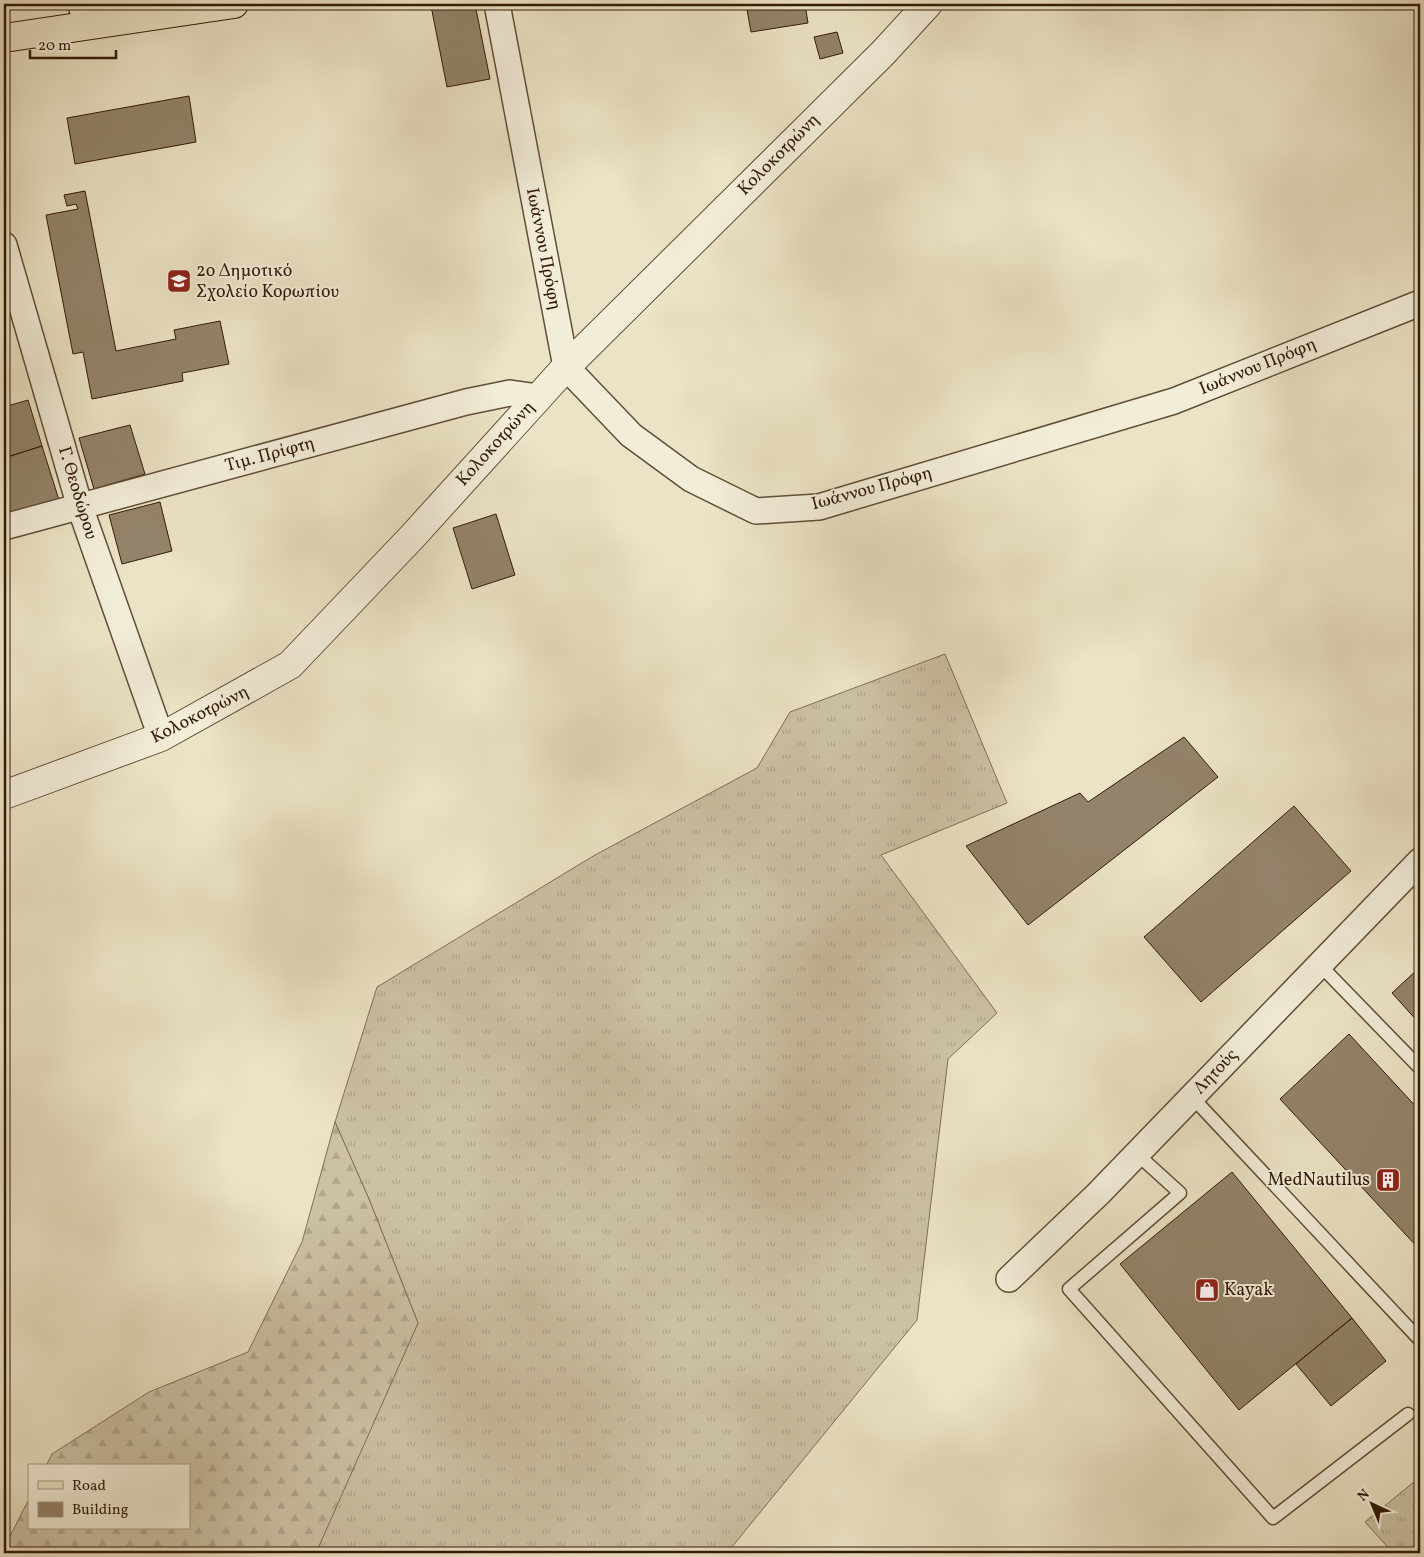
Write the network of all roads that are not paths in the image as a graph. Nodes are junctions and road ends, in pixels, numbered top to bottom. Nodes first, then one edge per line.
1 (234, 4) edge
2 (497, 4) edge
3 (928, 4) edge
4 (83, 15) edge
5 (4, 38) edge
6 (4, 245) edge
7 (8, 270) edge
8 (1420, 303) edge
9 (566, 367) junction
10 (538, 397) junction
11 (80, 507) junction
12 (4, 527) edge
13 (161, 737) junction
14 (4, 795) edge
15 (1418, 868) edge
16 (1320, 965) junction
17 (1420, 1068) edge
18 (1192, 1097) junction
19 (1137, 1154) junction
20 (1009, 1279) dead end
21 (1420, 1340) edge
22 (1408, 1414) dead end

1 - 4 main road
2 - 9 street, Ιωάννου Πρόφη
3 - 9 street, Κολοκοτρώνη
4 - 5 main road
6 - 7 street, Γ. Θεοδώρου
7 - 11 street, Γ. Θεοδώρου
8 - 9 street, Ιωάννου Πρόφη
9 - 10 street, Κολοκοτρώνη
10 - 11 street, Τιμ. Πρίφτη
10 - 13 street, Κολοκοτρώνη
11 - 12 street, Τιμ. Πρίφτη
11 - 13 street, Γ. Θεοδώρου
13 - 14 street, Κολοκοτρώνη
15 - 16 street, Λητούς
16 - 17 lane
16 - 18 street, Λητούς
18 - 19 street, Λητούς
18 - 21 lane
19 - 20 street, Λητούς
19 - 22 lane

